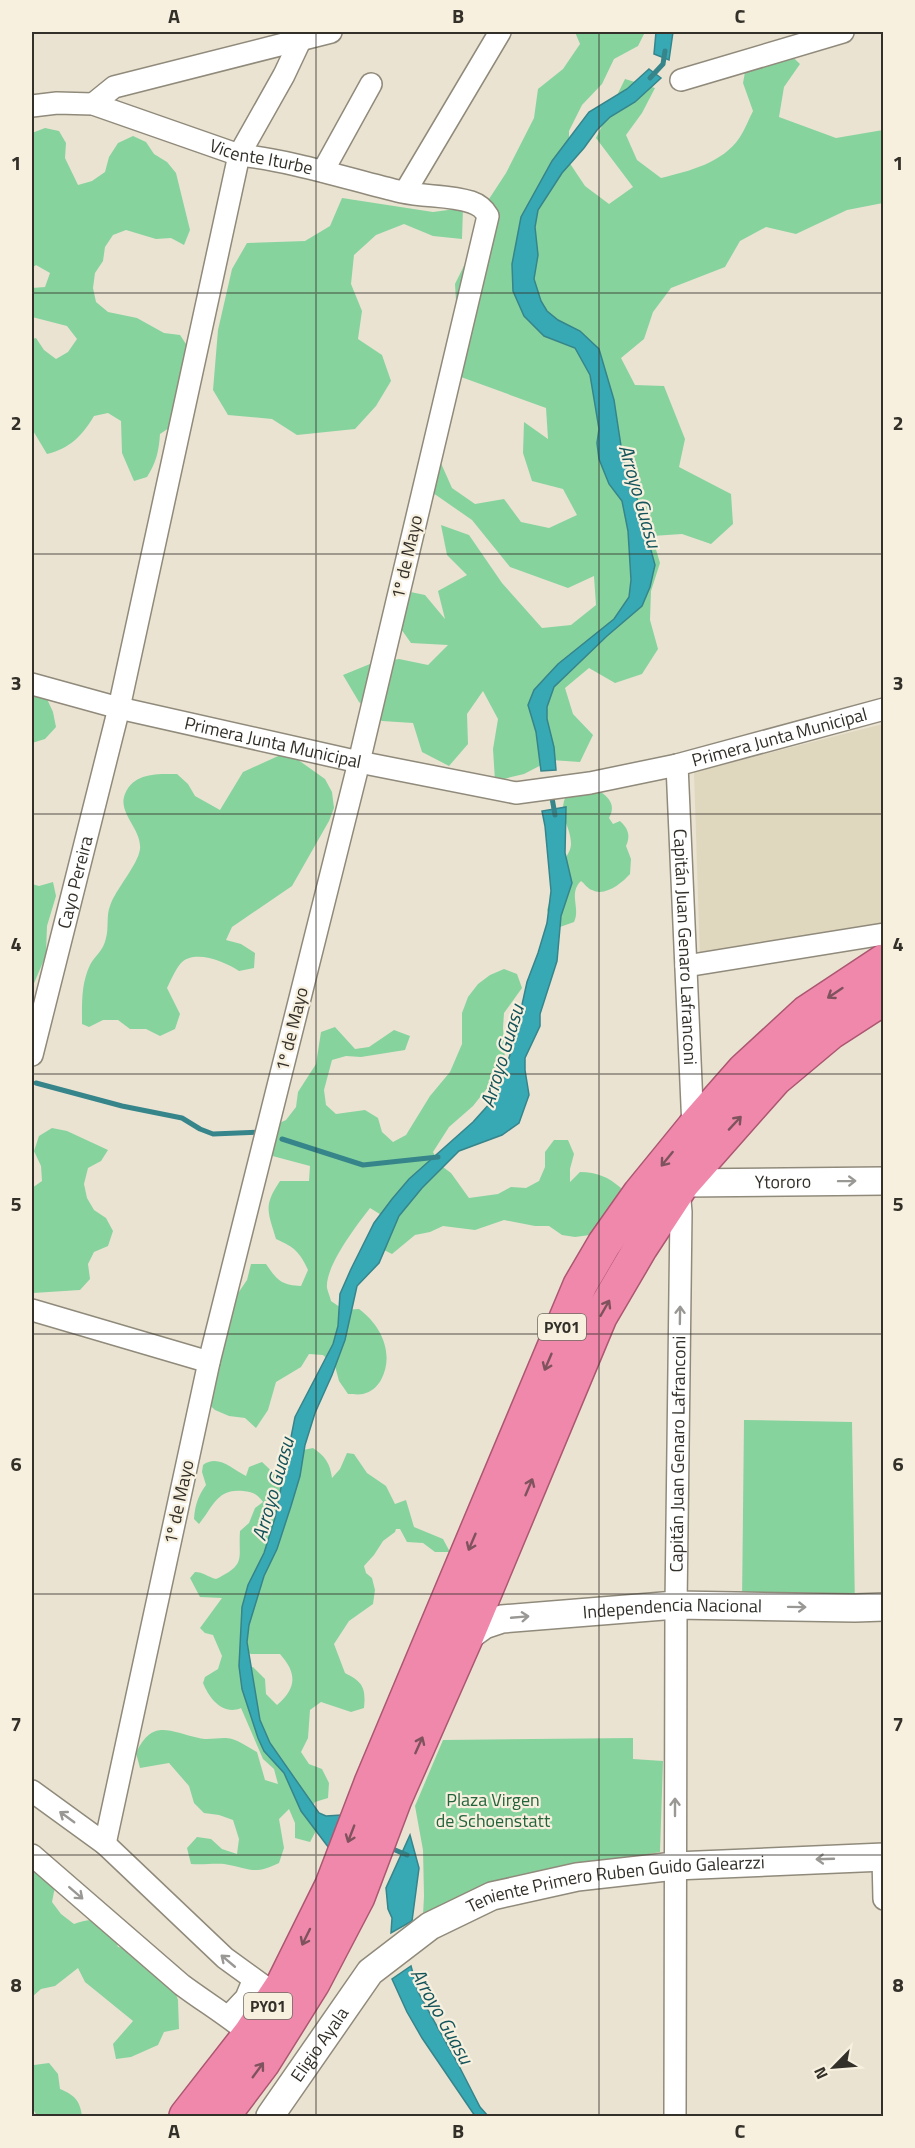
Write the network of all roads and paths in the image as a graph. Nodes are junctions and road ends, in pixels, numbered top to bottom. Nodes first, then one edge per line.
1 (332, 32) edge
2 (500, 32) edge
3 (843, 32) edge
4 (300, 41) junction
5 (681, 80) dead end
6 (371, 84) dead end
7 (93, 104) junction
8 (32, 106) edge
9 (239, 155) junction
10 (323, 171) junction
11 (405, 192) junction
12 (488, 216) joint
13 (32, 684) edge
14 (119, 708) junction
15 (884, 709) edge
16 (359, 762) junction
17 (676, 765) junction
18 (884, 934) edge
19 (884, 961) edge
20 (686, 966) junction
21 (884, 998) edge
22 (32, 1055) edge
23 (693, 1128) junction
24 (884, 1181) edge
25 (681, 1186) junction
26 (32, 1310) edge
27 (209, 1362) junction
28 (676, 1605) junction
29 (884, 1607) edge
30 (466, 1638) junction
31 (32, 1791) edge
32 (383, 1791) junction
33 (105, 1844) junction
34 (32, 1855) edge
35 (883, 1857) edge
36 (675, 1866) junction
37 (345, 1891) junction
38 (884, 1899) edge
39 (370, 1972) joint
40 (264, 1988) junction
41 (239, 2025) junction
42 (186, 2116) edge
43 (223, 2116) edge
44 (270, 2116) edge
45 (675, 2116) edge

1 - 4 street
2 - 11 street
3 - 5 street
4 - 7 street
4 - 9 street, Cayo Pereira
6 - 10 street
7 - 8 street, Vicente Iturbe
7 - 9 street, Vicente Iturbe
9 - 10 street, Vicente Iturbe
9 - 14 street, Cayo Pereira
10 - 11 street, Vicente Iturbe
11 - 12 street, Vicente Iturbe
12 - 16 street, 1º de Mayo
13 - 14 street, Primera Junta Municipal
14 - 16 street, Primera Junta Municipal
14 - 22 street, Cayo Pereira
15 - 17 street, Primera Junta Municipal
16 - 17 street, Primera Junta Municipal
16 - 27 street, 1º de Mayo
17 - 20 street, Capitán Juan Genaro Lafranconi
18 - 20 street
19 -> 23 highway, PY01
20 - 23 street, Capitán Juan Genaro Lafranconi
25 -> 21 highway, PY01
23 -> 32 highway, PY01
25 -> 24 street, Ytororo
28 -> 25 street, Capitán Juan Genaro Lafranconi
30 -> 25 highway, PY01
26 - 27 street
27 - 33 street, 1º de Mayo
28 -> 29 street, Independencia Nacional
30 -> 28 street, Independencia Nacional
36 -> 28 street, Capitán Juan Genaro Lafranconi
32 -> 30 highway, PY01
33 -> 31 street
32 - 37 highway, PY01
40 -> 33 street
34 -> 41 street
35 -> 36 street, Teniente Primero Ruben Guido Galearzzi
35 - 38 street
36 - 39 street, Teniente Primero Ruben Guido Galearzzi
36 - 45 street, Capitán Juan Genaro Lafranconi
37 -> 40 highway, PY01
43 -> 37 highway, PY01
39 - 44 street, Eligio Ayala
40 - 41 highway, PY01
41 - 42 highway, PY01

